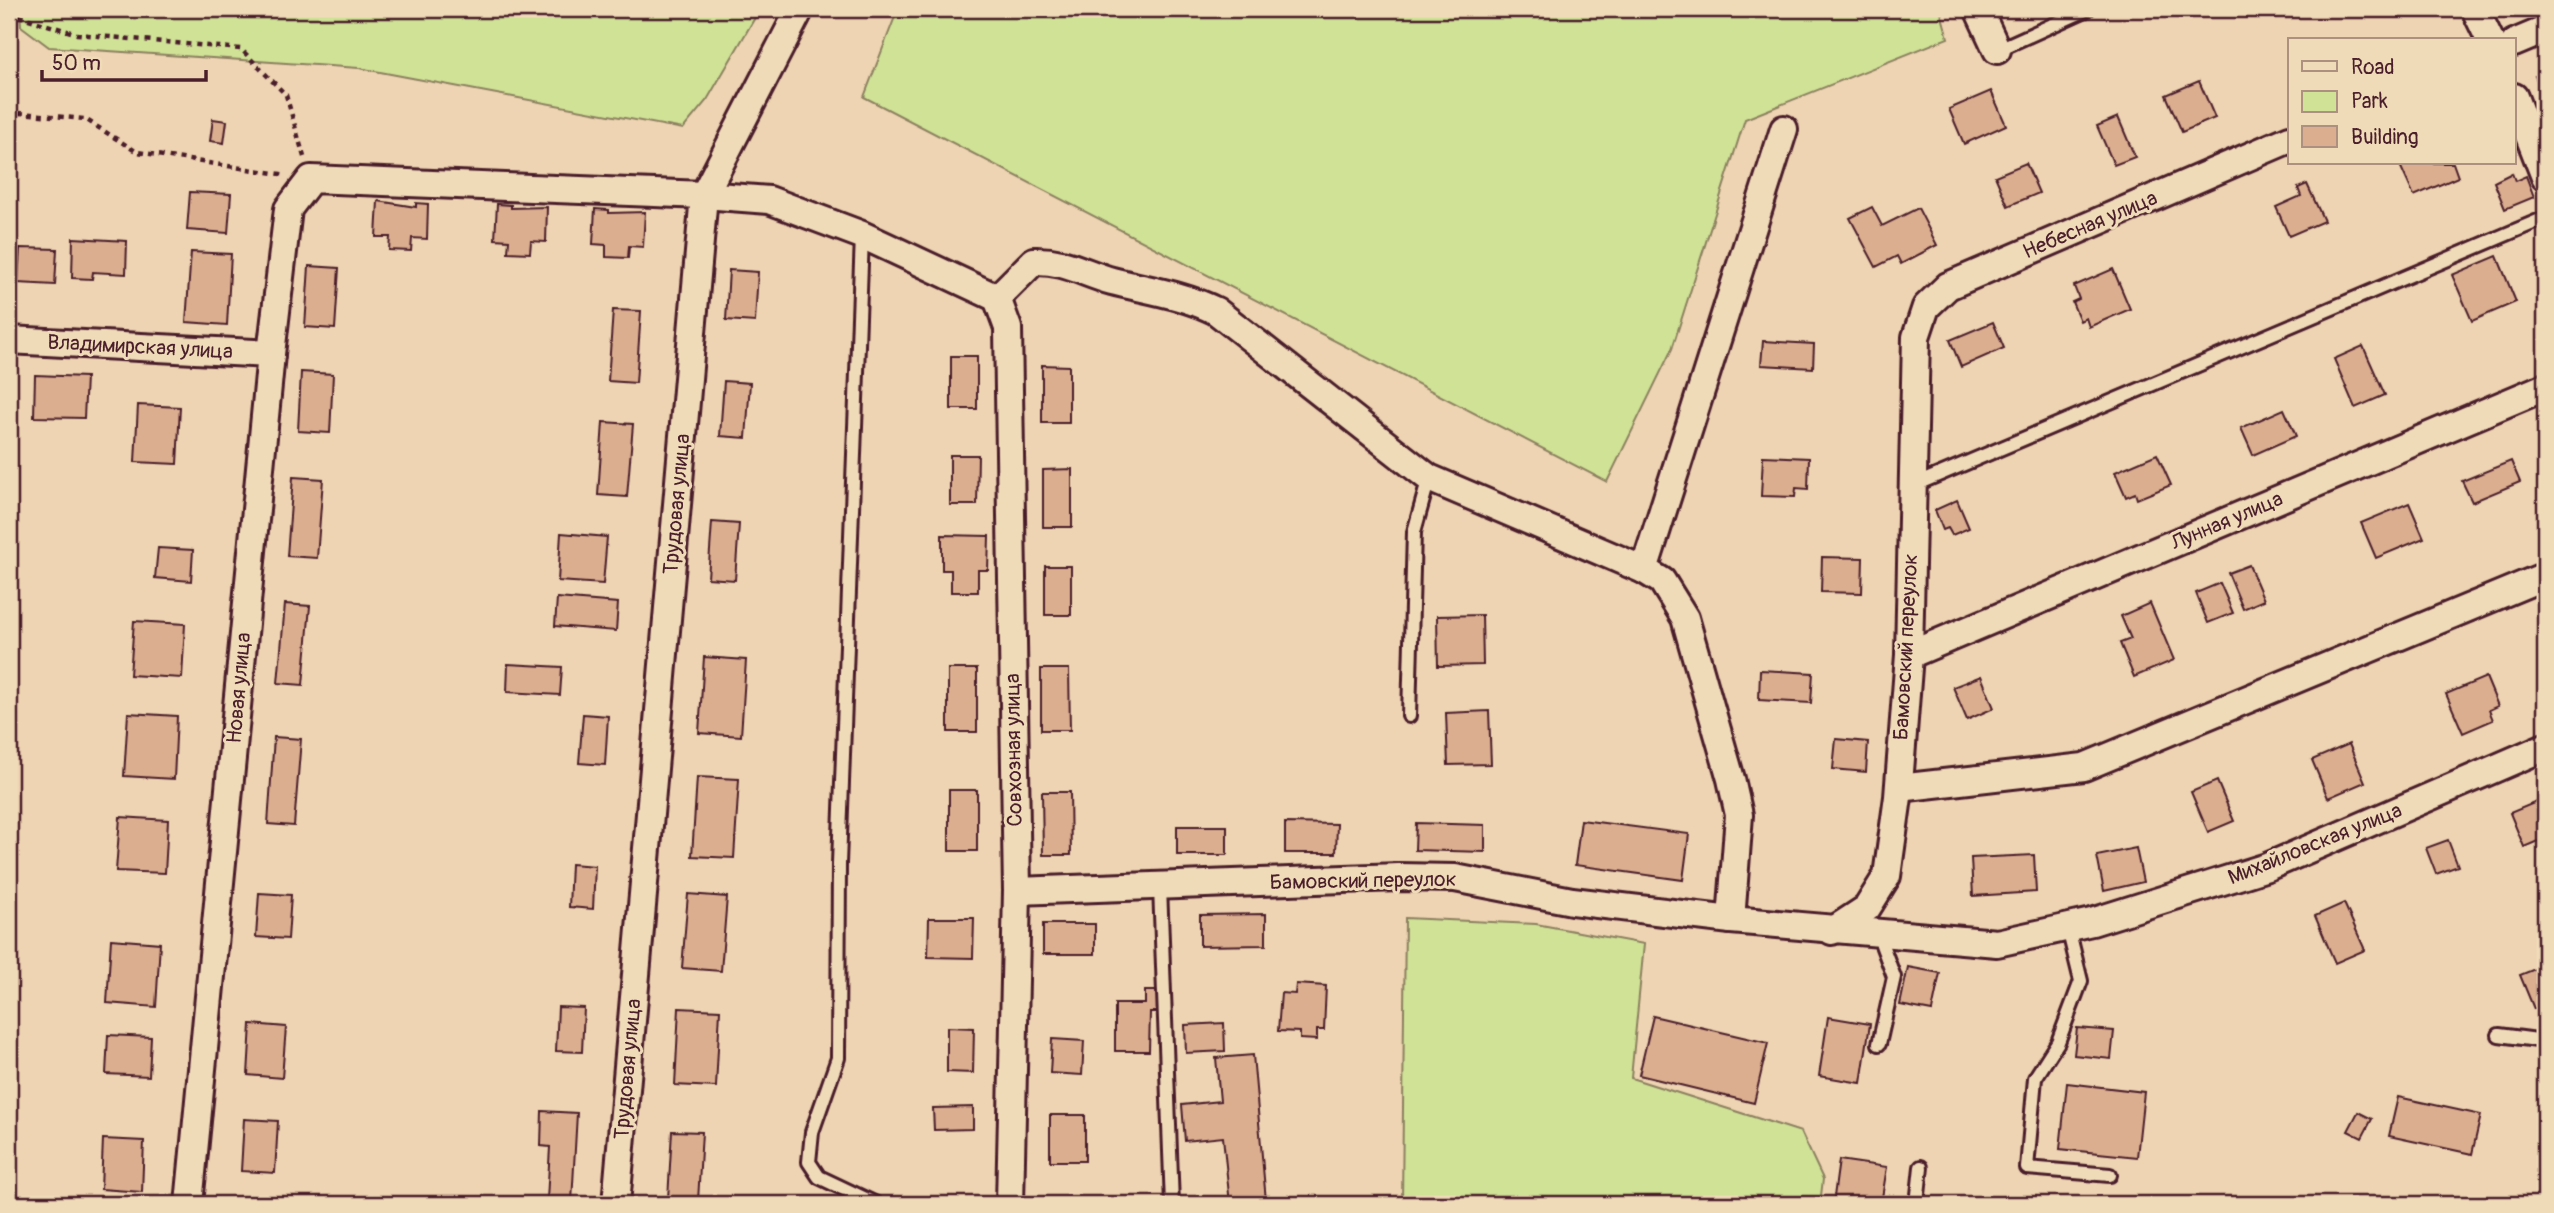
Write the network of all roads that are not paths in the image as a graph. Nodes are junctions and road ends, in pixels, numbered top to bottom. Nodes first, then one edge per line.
1 (800, 9) edge
2 (1978, 9) edge
3 (2088, 9) edge
4 (2475, 9) edge
5 (2545, 30) edge
6 (2489, 38) edge
7 (2516, 42) edge
8 (1997, 50) joint
9 (2516, 102) edge
10 (1784, 129) dead end
11 (2288, 140) edge
12 (2545, 177) edge
13 (704, 195) junction
14 (2545, 218) edge
15 (862, 235) junction
16 (997, 298) junction
17 (1916, 338) joint
18 (9, 340) edge
19 (271, 354) junction
20 (2545, 387) edge
21 (1429, 478) junction
22 (1912, 486) junction
23 (1644, 570) junction
24 (2545, 576) edge
25 (1909, 655) junction
26 (1409, 716) dead end
27 (2545, 747) edge
28 (1899, 789) junction
29 (1160, 887) junction
30 (1017, 891) junction
31 (1731, 920) junction
32 (2068, 928) junction
33 (1832, 931) junction
34 (1878, 934) junction
35 (1997, 943) joint
36 (2499, 1035) dead end
37 (2545, 1041) edge
38 (1879, 1044) dead end
39 (1922, 1167) dead end
40 (2110, 1175) dead end
41 (189, 1204) edge
42 (616, 1204) edge
43 (876, 1204) edge
44 (1010, 1204) edge
45 (1172, 1204) edge
46 (1917, 1204) edge

1 - 13 street
2 - 8 street
3 - 8 lane
4 - 6 street
5 - 7 street
9 - 12 street
10 - 23 street
11 - 17 street, Небесная улица
13 - 15 street
13 - 19 street, Новая улица
13 - 42 street, Трудовая улица
14 - 22 lane
15 - 16 street
15 - 43 lane
16 - 21 street
16 - 30 street, Совхозная улица
17 - 22 street, Бамовский переулок
18 - 19 street, Владимирская улица
19 - 41 street, Новая улица
20 - 25 street, Лунная улица
21 - 23 street
21 - 26 lane
22 - 25 street, Бамовский переулок
23 - 31 street
24 - 28 street
25 - 28 street, Бамовский переулок
27 - 32 street, Михайловская улица
28 - 33 street, Бамовский переулок
29 - 30 street, Бамовский переулок
29 - 31 street, Бамовский переулок
29 - 45 lane
30 - 44 street, Совхозная улица
31 - 33 street, Бамовский переулок
32 - 35 street, Михайловская улица
32 - 40 lane
33 - 34 street, Бамовский переулок
34 - 35 street, Бамовский переулок
34 - 38 lane
36 - 37 lane
39 - 46 lane

